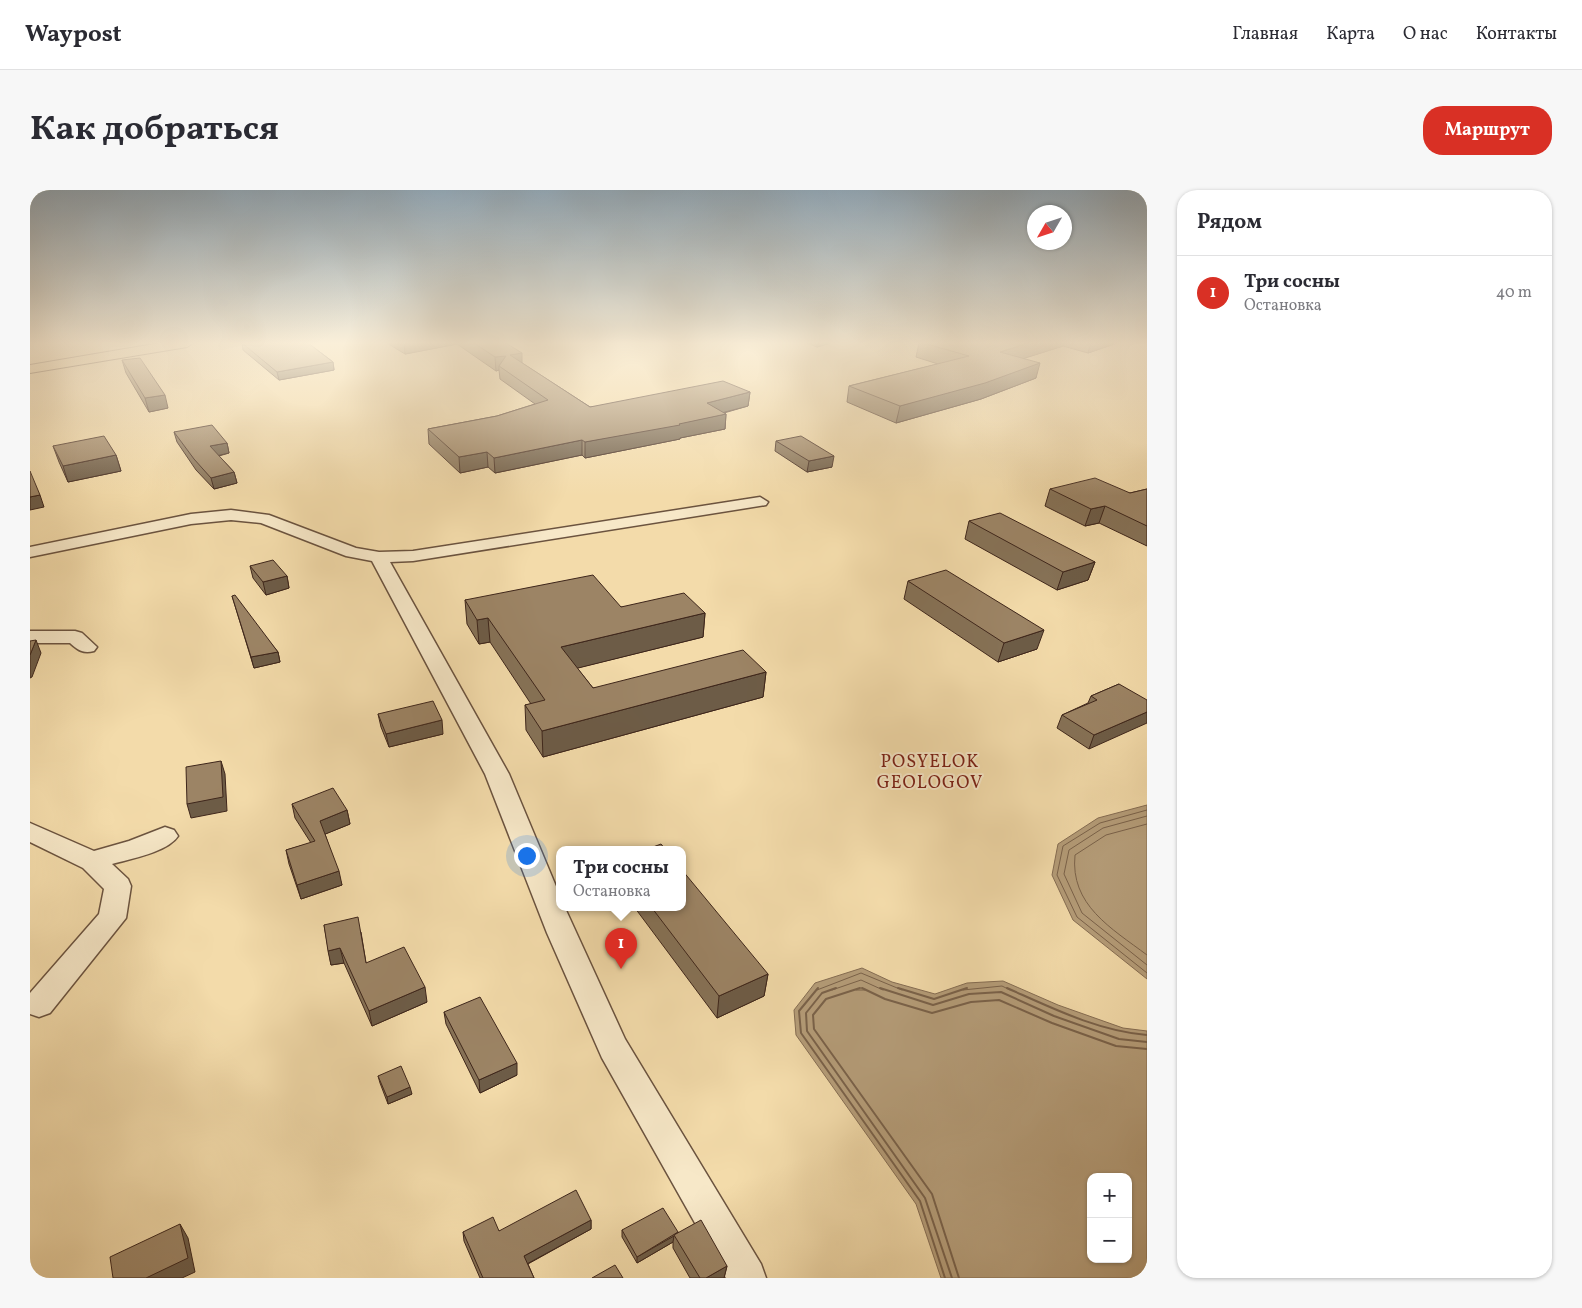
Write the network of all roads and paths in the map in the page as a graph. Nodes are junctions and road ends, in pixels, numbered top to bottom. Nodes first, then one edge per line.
1 (760, 502) dead end
2 (30, 552) edge
3 (379, 557) junction
4 (30, 637) edge
5 (87, 647) dead end
6 (30, 832) edge
7 (165, 836) dead end
8 (92, 861) junction
9 (39, 1004) dead end
10 (747, 1278) edge

1 - 3 street
2 - 3 street
3 - 10 street
4 - 5 street
6 - 8 street
7 - 8 street
8 - 9 street

